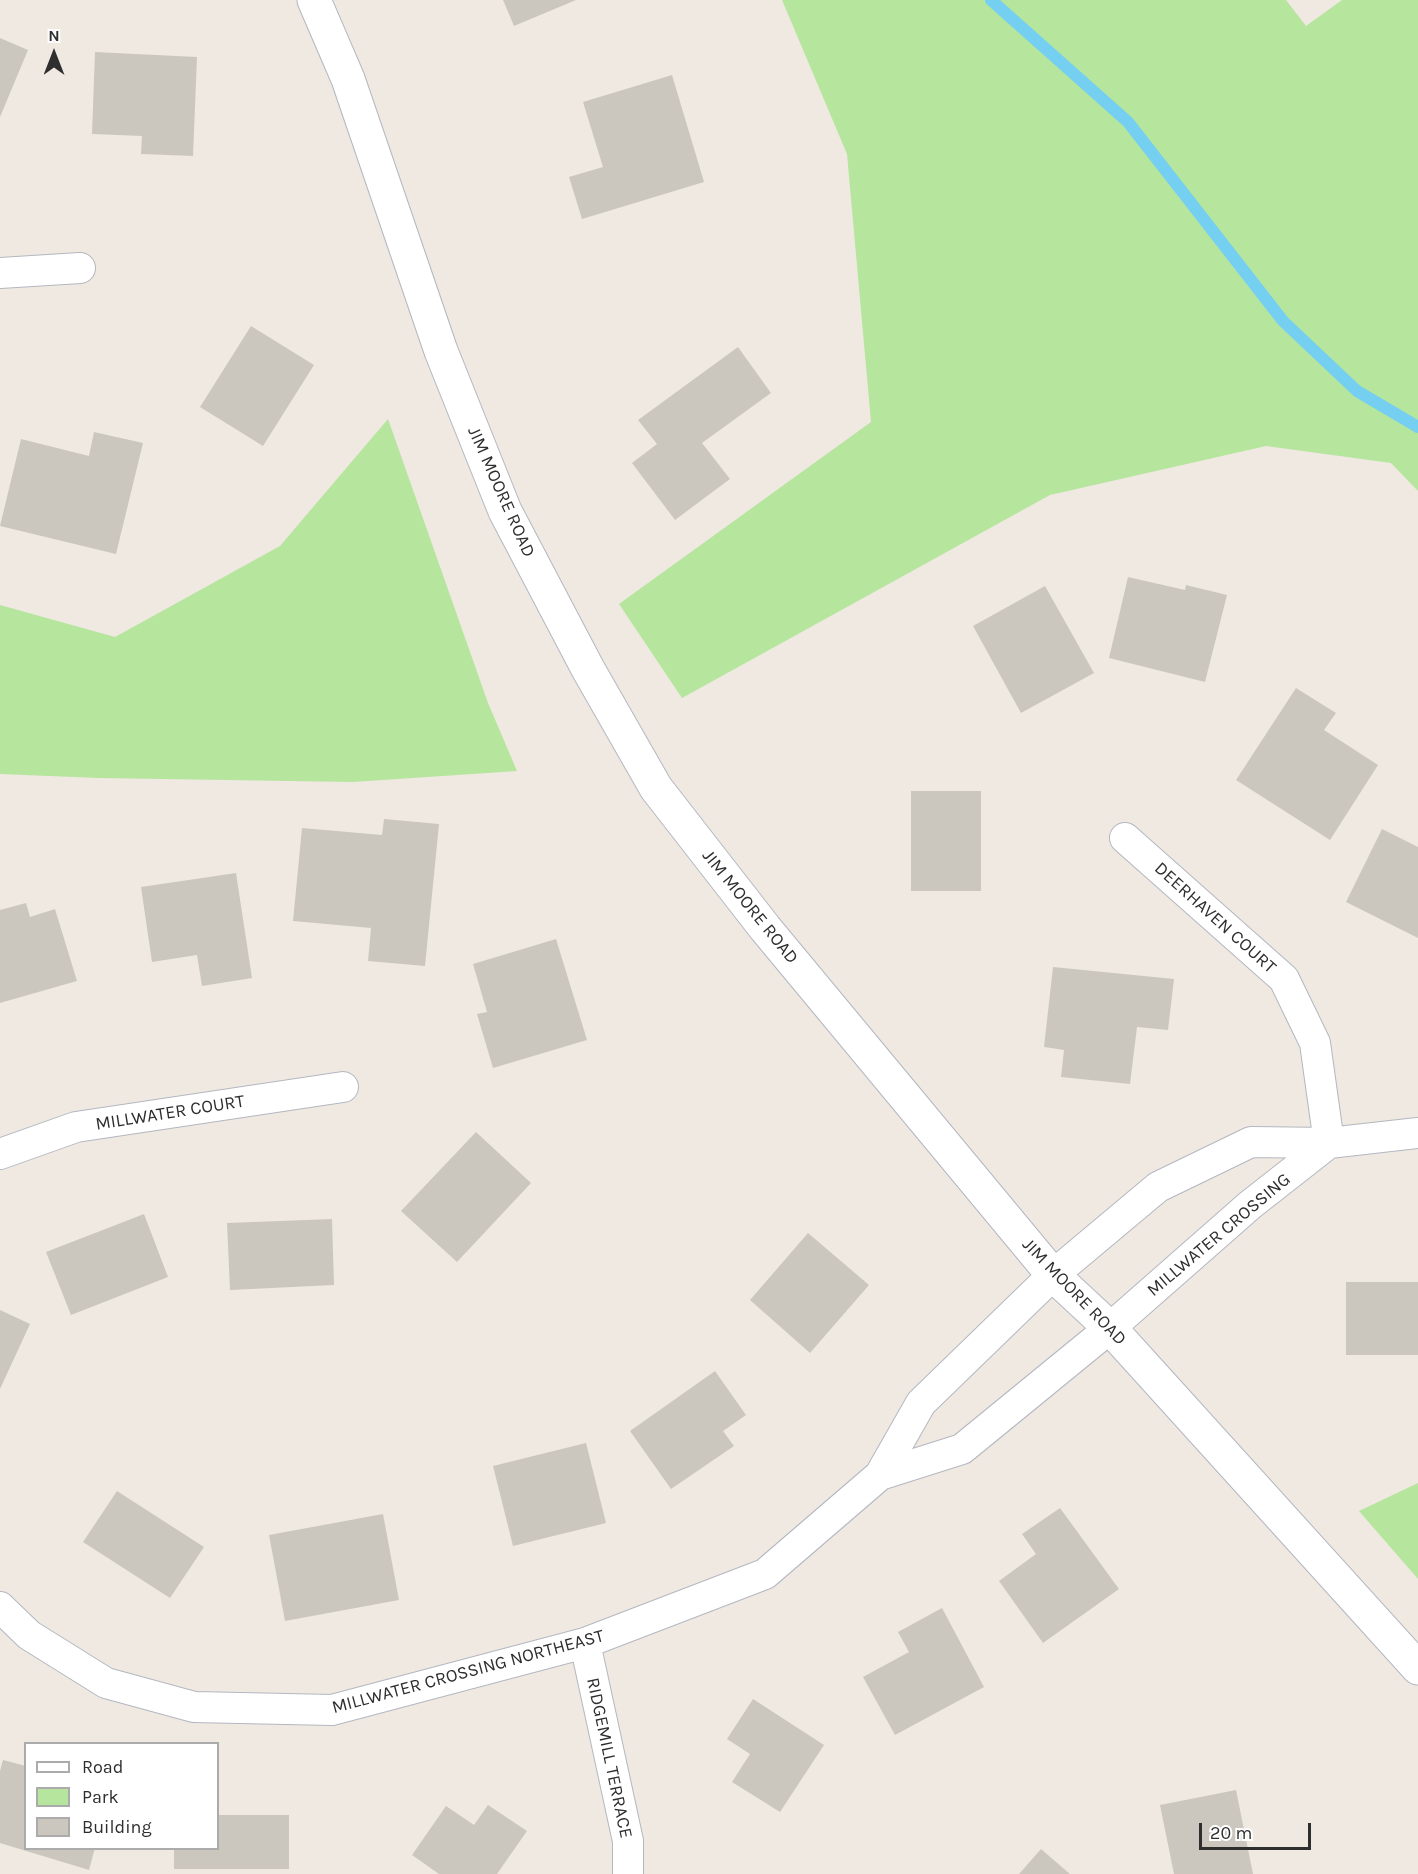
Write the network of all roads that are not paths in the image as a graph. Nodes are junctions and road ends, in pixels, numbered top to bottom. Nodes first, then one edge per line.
1 (314, 0) edge
2 (80, 268) dead end
3 (0, 273) edge
4 (1125, 838) dead end
5 (343, 1087) dead end
6 (1418, 1133) edge
7 (1329, 1143) junction
8 (0, 1154) edge
9 (1053, 1275) junction
10 (1110, 1328) junction
11 (880, 1475) junction
12 (0, 1607) edge
13 (585, 1643) junction
14 (1418, 1668) edge
15 (628, 1874) edge

1 - 9 street, JIM MOORE ROAD
2 - 3 street
4 - 7 street, DEERHAVEN COURT
5 - 8 street, MILLWATER COURT
6 - 7 street, MILLWATER CROSSING
7 - 9 street, MILLWATER CROSSING
7 - 10 street, MILLWATER CROSSING
9 - 10 street, JIM MOORE ROAD
9 - 11 street, MILLWATER CROSSING NORTHEAST
10 - 11 street, MILLWATER CROSSING NORTHEAST
10 - 14 street, JIM MOORE ROAD
11 - 13 street, MILLWATER CROSSING NORTHEAST
12 - 13 street, MILLWATER CROSSING NORTHEAST
13 - 15 street, RIDGEMILL TERRACE

